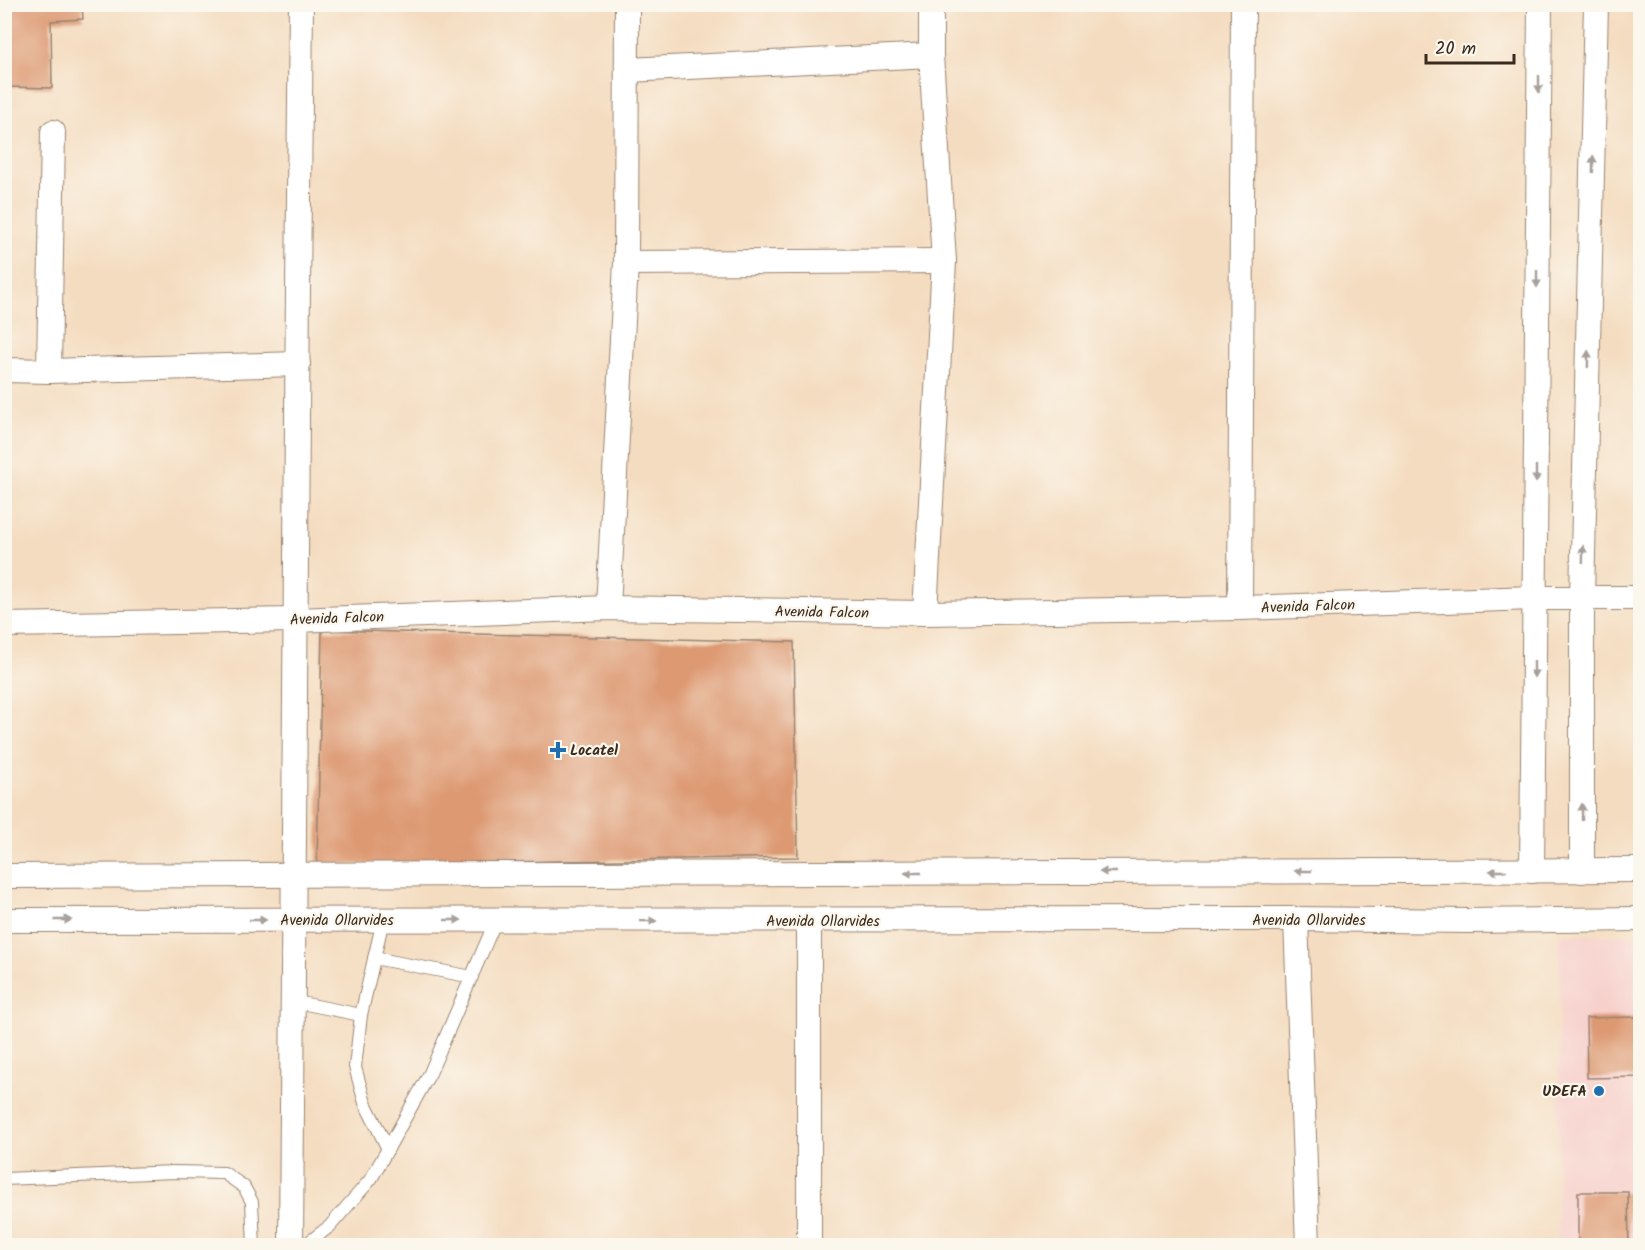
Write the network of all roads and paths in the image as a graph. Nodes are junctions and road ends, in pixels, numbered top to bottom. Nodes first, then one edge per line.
1 (301, 4) edge
2 (627, 4) edge
3 (931, 4) edge
4 (1243, 4) edge
5 (1540, 4) edge
6 (1596, 4) edge
7 (931, 55) junction
8 (628, 70) junction
9 (53, 132) dead end
10 (944, 261) junction
11 (626, 263) junction
12 (298, 364) junction
13 (4, 370) edge
14 (49, 371) junction
15 (1582, 597) junction
16 (1534, 598) junction
17 (1641, 598) edge
18 (608, 608) junction
19 (1240, 608) junction
20 (925, 613) junction
21 (296, 620) junction
22 (4, 625) edge
23 (1641, 870) edge
24 (1532, 871) junction
25 (1582, 871) junction
26 (291, 875) junction
27 (4, 876) edge
28 (1296, 919) junction
29 (1641, 919) edge
30 (4, 920) edge
31 (291, 920) junction
32 (496, 920) junction
33 (383, 921) junction
34 (809, 921) junction
35 (374, 958) junction
36 (472, 977) junction
37 (291, 1001) junction
38 (361, 1015) junction
39 (387, 1149) junction
40 (4, 1179) edge
41 (254, 1245) edge
42 (291, 1245) edge
43 (304, 1245) edge
44 (810, 1245) edge
45 (1308, 1245) edge

1 - 12 street
2 - 8 street
3 - 7 street
4 - 19 street
5 -> 16 street
15 -> 6 street
7 - 8 street
7 - 10 street
8 - 11 street
9 - 14 street
10 - 11 street
10 - 20 street
11 - 18 street
12 - 14 street
12 - 21 street
13 - 14 street
15 - 16 street, Avenida Falcon
15 - 17 street, Avenida Falcon
25 -> 15 street
16 - 19 street, Avenida Falcon
16 -> 24 street
18 - 20 street, Avenida Falcon
18 - 21 street, Avenida Falcon
19 - 20 street, Avenida Falcon
21 - 22 street, Avenida Falcon
21 - 26 street
23 - 25 street
24 - 25 street
24 -> 26 street
26 - 27 street
26 - 31 street
28 - 29 street, Avenida Ollarvides
28 - 34 street, Avenida Ollarvides
28 - 45 street
30 -> 31 street, Avenida Ollarvides
31 - 33 street, Avenida Ollarvides
31 - 37 street
33 -> 32 street, Avenida Ollarvides
32 -> 34 street, Avenida Ollarvides
32 - 36 lane
33 - 35 lane
34 - 44 street
35 - 36 lane
35 - 38 lane
36 - 39 lane
37 - 38 lane
37 - 42 street
38 - 39 lane
39 - 43 lane
40 - 41 lane

